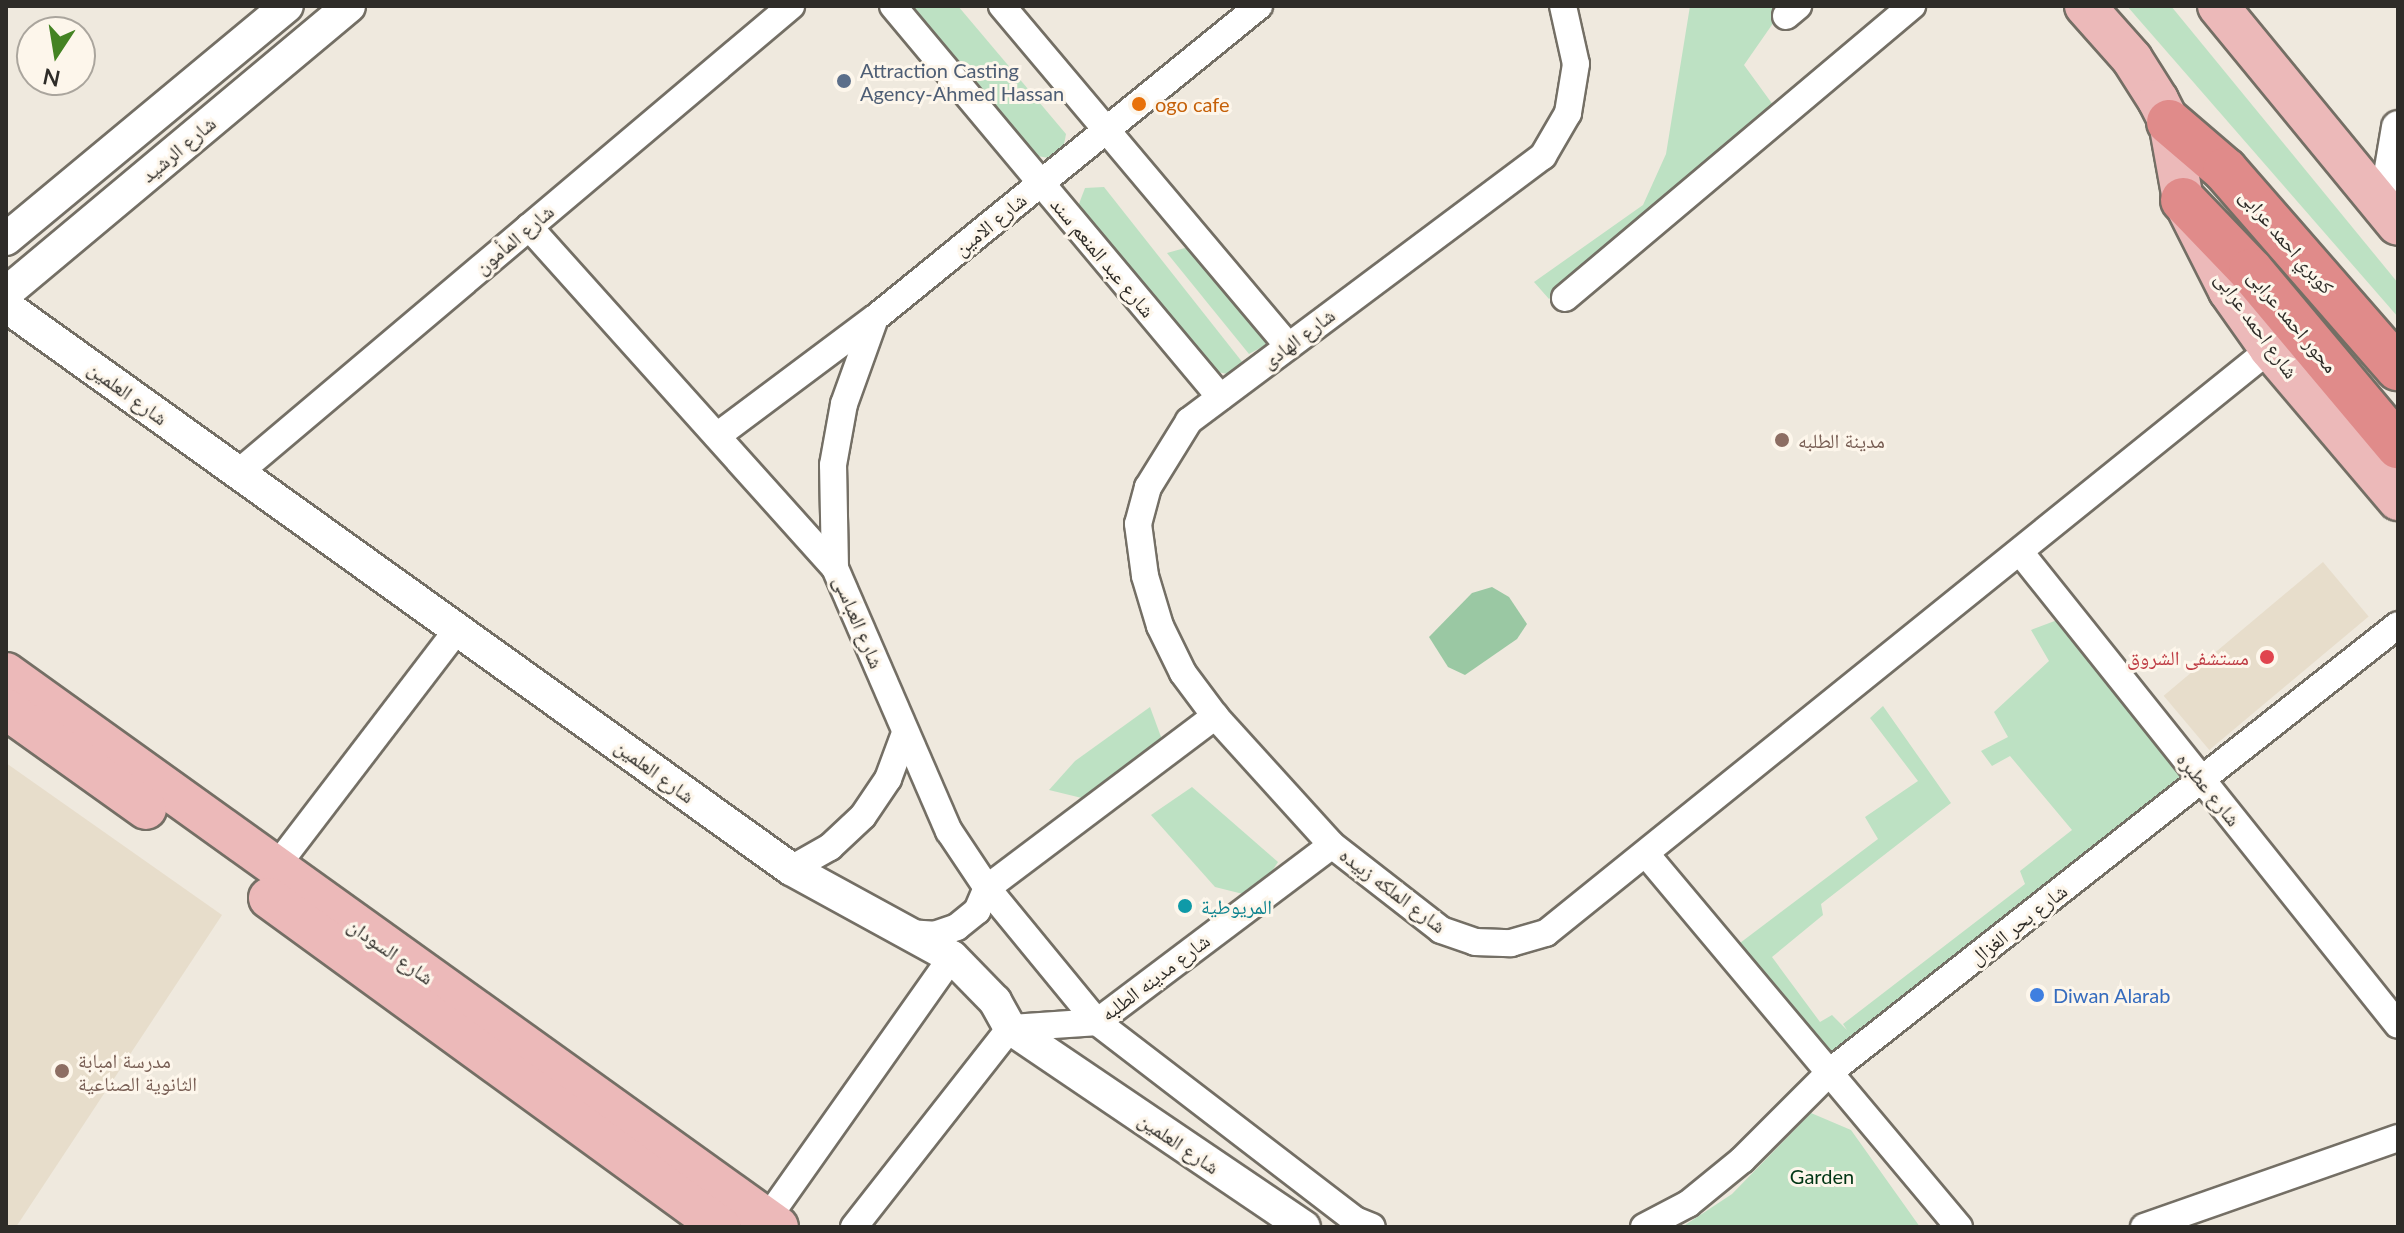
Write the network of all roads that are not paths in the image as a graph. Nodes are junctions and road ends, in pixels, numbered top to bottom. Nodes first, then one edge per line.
1 (287, 6) edge
2 (349, 6) edge
3 (791, 6) edge
4 (893, 6) edge
5 (1002, 6) edge
6 (1259, 6) edge
7 (1563, 6) edge
8 (1912, 6) edge
9 (2085, 6) edge
10 (2218, 6) edge
11 (2169, 122) junction
12 (2398, 127) edge
13 (1107, 131) junction
14 (1041, 182) junction
15 (2183, 200) junction
16 (2391, 217) edge
17 (529, 227) junction
18 (6, 239) edge
19 (6, 293) edge
20 (1565, 298) dead end
21 (6, 306) edge
22 (875, 318) junction
23 (1288, 346) junction
24 (2270, 349) junction
25 (2398, 368) edge
26 (1220, 397) junction
27 (717, 436) junction
28 (2398, 446) edge
29 (238, 473) junction
30 (2398, 500) edge
31 (2020, 552) junction
32 (835, 568) junction
33 (2398, 625) edge
34 (457, 630) junction
35 (6, 673) edge
36 (6, 709) edge
37 (1215, 716) junction
38 (904, 736) junction
39 (2202, 780) junction
40 (1332, 845) junction
41 (1646, 854) junction
42 (275, 868) junction
43 (791, 869) junction
44 (987, 888) junction
45 (908, 933) junction
46 (952, 957) junction
47 (1097, 1022) junction
48 (2398, 1025) edge
49 (1010, 1028) junction
50 (1831, 1071) junction
51 (2398, 1138) edge
52 (773, 1223) edge
53 (721, 1227) edge
54 (854, 1227) edge
55 (1304, 1227) edge
56 (1372, 1227) edge
57 (1644, 1227) edge
58 (1959, 1227) edge
59 (2144, 1227) edge

1 - 18 street, شارع الرشيد
2 - 19 street, شارع الرشيد
3 - 17 street, شارع المأمون
4 - 14 street, شارع عبد المنعم سند
5 - 13 street
6 - 13 street, شارع الامين
7 - 23 street, شارع الهادى
8 - 20 street
9 - 11 main road, شارع احمد عرابى
10 - 16 main road
11 - 15 main road, شارع احمد عرابى
11 - 25 highway, كوبري احمد عرابى
12 - 16 street
13 - 14 street, شارع الامين
13 - 23 street
14 - 22 street, شارع الامين
14 - 26 street, شارع عبد المنعم سند
15 - 24 main road, شارع احمد عرابى
15 - 28 highway, محور احمد عرابى
17 - 27 street, شارع العباسى
17 - 29 street, شارع المأمون
21 - 29 street, شارع العلمين
22 - 27 street, شارع الامين
22 - 32 street
23 - 26 street, شارع الهادى
24 - 30 main road, شارع احمد عرابى
24 - 31 street
26 - 37 street, شارع الهادى
27 - 32 street, شارع العباسى
29 - 34 street, شارع العلمين
31 - 39 street, شارع عطبره
31 - 41 street
32 - 38 street, شارع العباسى
33 - 39 street, شارع بحر الغزال
34 - 42 street
34 - 43 street, شارع العلمين
35 - 42 main road, شارع السودان
36 - 53 main road, شارع السودان
37 - 40 street, شارع الملكه زبيده
37 - 44 street
38 - 43 street
38 - 44 street, شارع العباسى
39 - 48 street, شارع عطبره
39 - 50 street, شارع بحر الغزال
40 - 41 street, شارع الملكه زبيده
40 - 47 street, شارع مدينه الطلبه
41 - 50 street
42 - 52 main road, شارع السودان
43 - 45 street, شارع العلمين
44 - 45 street
44 - 47 street, شارع العباسى
45 - 46 street, شارع العلمين
46 - 49 street, شارع العلمين
46 - 52 street
47 - 49 street, شارع مدينه الطلبه
47 - 56 street
49 - 54 street
49 - 55 street, شارع العلمين
50 - 57 street, شارع بحر الغزال
50 - 58 street
51 - 59 street

